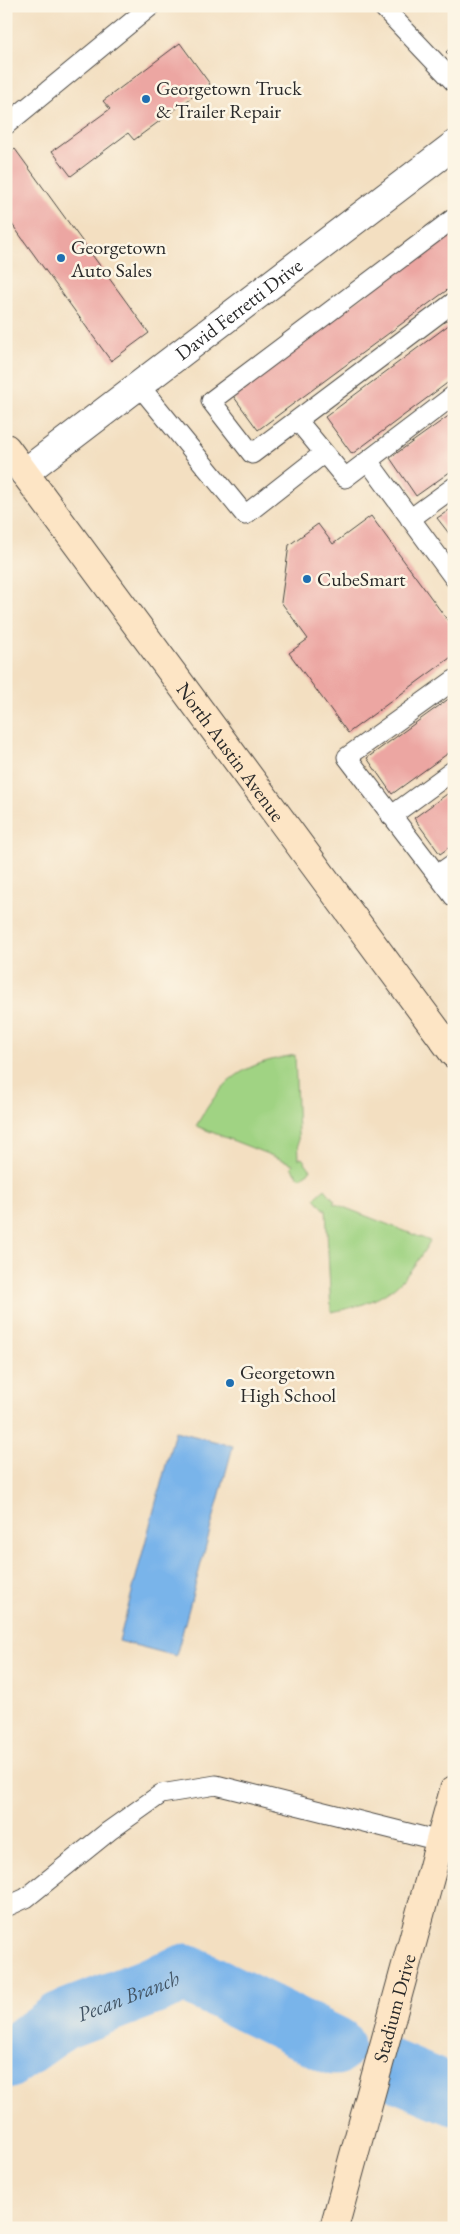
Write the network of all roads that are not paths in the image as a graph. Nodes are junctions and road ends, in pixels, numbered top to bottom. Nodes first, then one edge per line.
1 (151, 6) edge
2 (382, 6) edge
3 (454, 82) edge
4 (6, 125) edge
5 (454, 145) edge
6 (454, 218) edge
7 (454, 302) edge
8 (138, 384) junction
9 (454, 395) edge
10 (297, 420) junction
11 (6, 448) edge
12 (324, 453) junction
13 (368, 461) junction
14 (24, 473) junction
15 (454, 487) edge
16 (410, 519) junction
17 (454, 578) edge
18 (454, 680) edge
19 (454, 770) edge
20 (391, 816) junction
21 (454, 863) edge
22 (437, 875) junction
23 (454, 897) edge
24 (454, 1054) edge
25 (454, 1790) edge
26 (440, 1841) junction
27 (6, 1907) edge
28 (334, 2228) edge

1 - 4 lane
2 - 3 lane
5 - 8 street, David Ferretti Drive
6 - 10 lane
7 - 10 lane
8 - 12 lane
8 - 14 street, David Ferretti Drive
9 - 13 lane
10 - 12 lane
11 - 14 main road, North Austin Avenue
12 - 13 lane
13 - 16 lane
14 - 24 main road, North Austin Avenue
15 - 16 lane
16 - 17 lane
18 - 20 lane
19 - 20 lane
20 - 22 lane
21 - 22 lane
22 - 23 lane
25 - 26 main road, Stadium Drive
26 - 27 lane
26 - 28 main road, Stadium Drive

